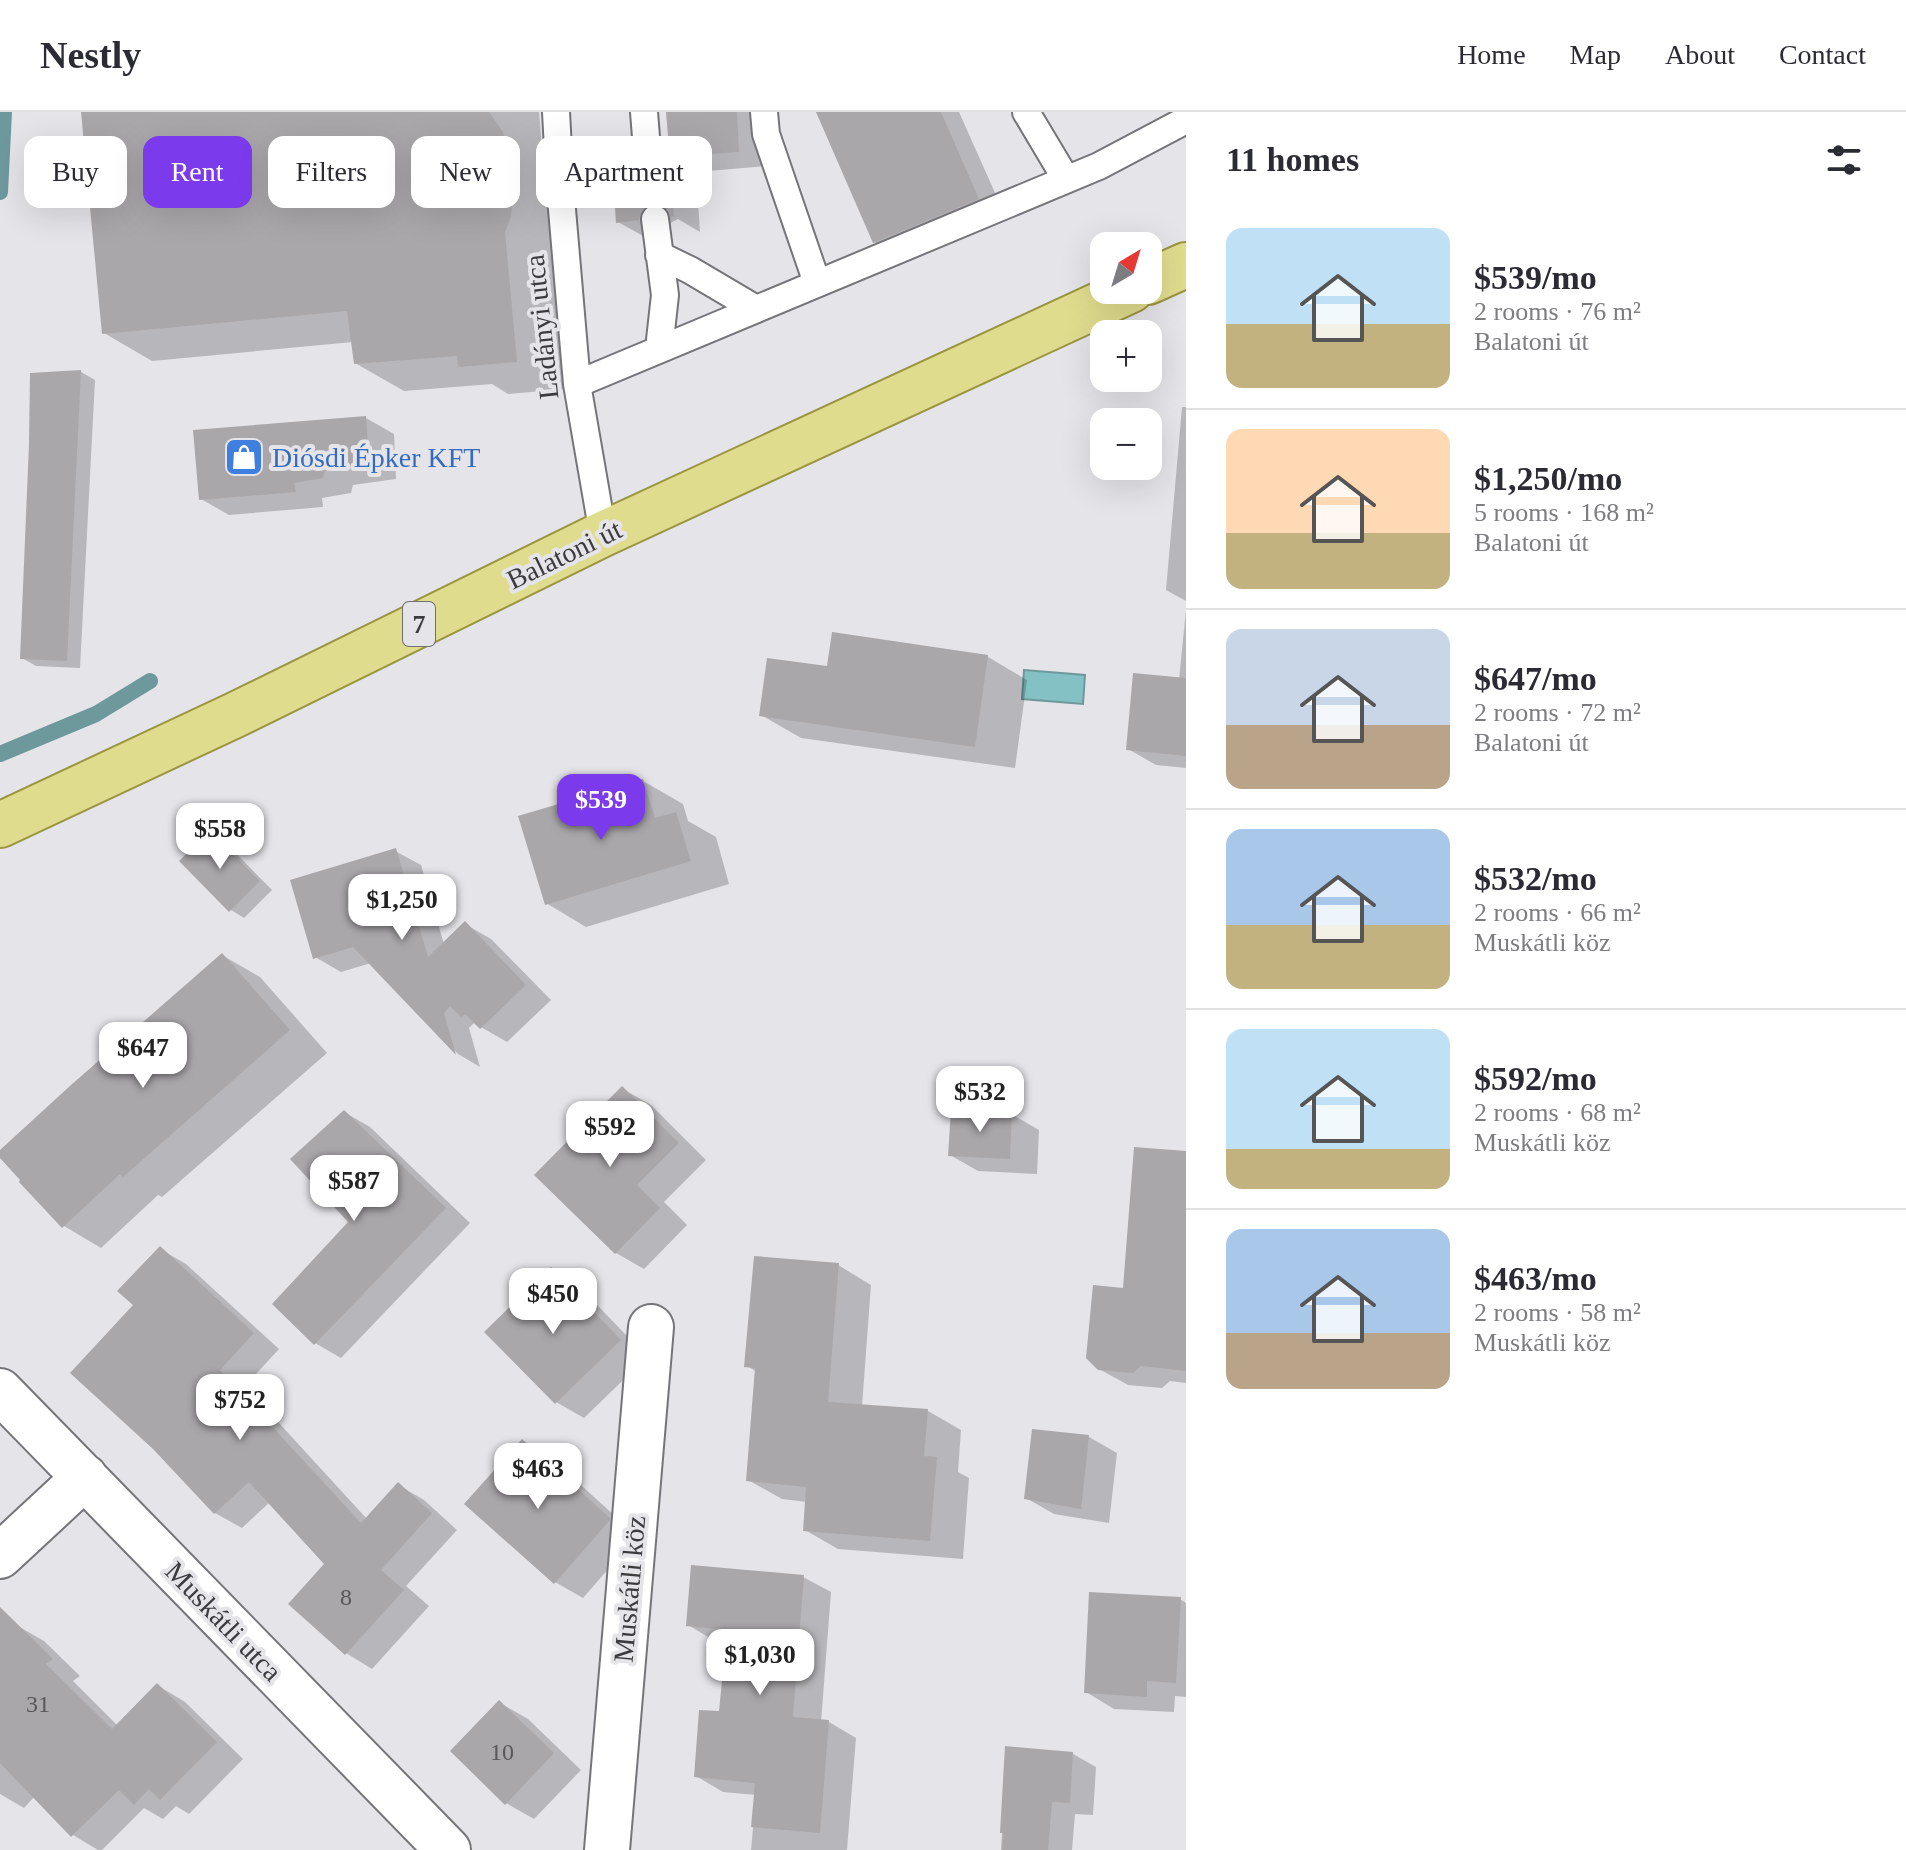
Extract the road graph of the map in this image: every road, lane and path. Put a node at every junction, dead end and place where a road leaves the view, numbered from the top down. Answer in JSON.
{"nodes":[{"id":1,"x":556,"y":112,"type":"edge"},
{"id":2,"x":764,"y":112,"type":"edge"},
{"id":3,"x":1026,"y":112,"type":"edge"},
{"id":4,"x":1186,"y":120,"type":"edge"},
{"id":5,"x":1066,"y":179,"type":"junction"},
{"id":6,"x":655,"y":219,"type":"dead end"},
{"id":7,"x":659,"y":255,"type":"junction"},
{"id":8,"x":1186,"y":265,"type":"edge"},
{"id":9,"x":1162,"y":276,"type":"edge"},
{"id":10,"x":817,"y":283,"type":"junction"},
{"id":11,"x":1101,"y":304,"type":"edge"},
{"id":12,"x":756,"y":309,"type":"junction"},
{"id":13,"x":659,"y":349,"type":"junction"},
{"id":14,"x":577,"y":384,"type":"junction"},
{"id":15,"x":603,"y":534,"type":"junction"},
{"id":16,"x":0,"y":825,"type":"edge"},
{"id":17,"x":651,"y":1327,"type":"dead end"},
{"id":18,"x":0,"y":1391,"type":"edge"},
{"id":19,"x":85,"y":1477,"type":"junction"},
{"id":20,"x":0,"y":1556,"type":"edge"},
{"id":21,"x":448,"y":1850,"type":"edge"},
{"id":22,"x":607,"y":1850,"type":"edge"}],
"edges":[{"from":1,"to":14,"type":"lane","name":"Ladányi utca"},
{"from":2,"to":10,"type":"lane"},
{"from":3,"to":5,"type":"lane"},
{"from":4,"to":5,"type":"lane"},
{"from":5,"to":10,"type":"lane"},
{"from":6,"to":7,"type":"lane"},
{"from":7,"to":12,"type":"lane"},
{"from":7,"to":13,"type":"lane"},
{"from":8,"to":9,"type":"main road"},
{"from":10,"to":12,"type":"lane"},
{"from":11,"to":15,"type":"main road","name":"Balatoni út","number":"7"},
{"from":12,"to":13,"type":"lane"},
{"from":13,"to":14,"type":"lane"},
{"from":14,"to":15,"type":"lane","name":"Ladányi utca"},
{"from":15,"to":16,"type":"main road","name":"Balatoni út","number":"7"},
{"from":17,"to":22,"type":"street","name":"Muskátli köz"},
{"from":18,"to":19,"type":"street","name":"Muskátli utca"},
{"from":19,"to":20,"type":"street"},
{"from":19,"to":21,"type":"street","name":"Muskátli utca"}]}
